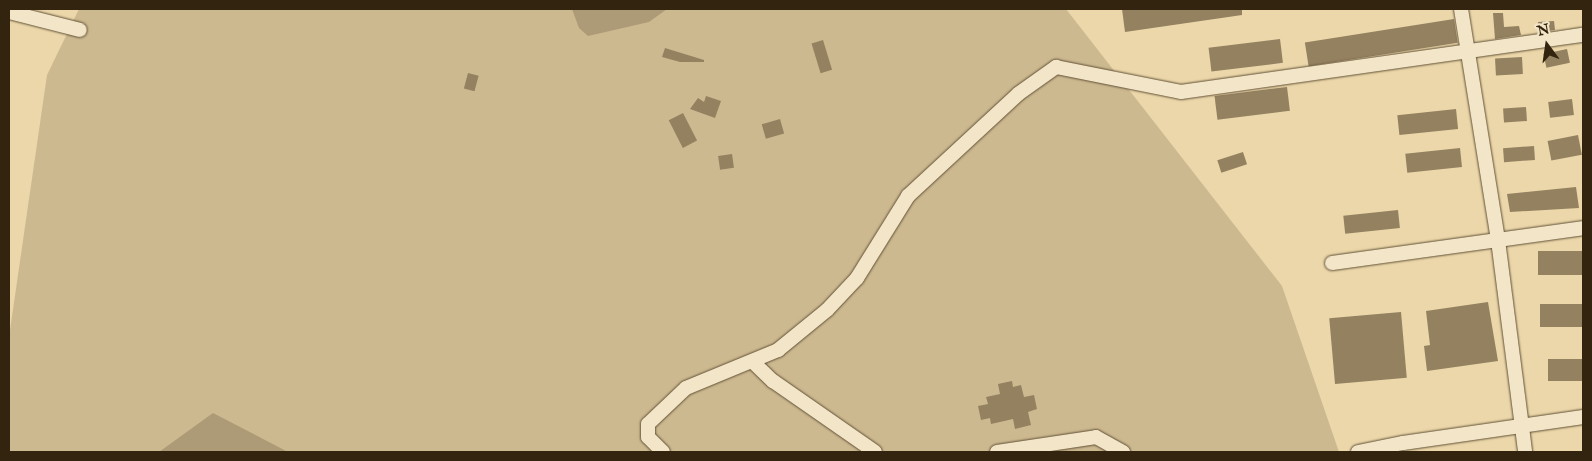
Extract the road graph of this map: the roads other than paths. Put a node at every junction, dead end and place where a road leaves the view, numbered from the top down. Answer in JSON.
{"nodes":[{"id":1,"x":1460,"y":9,"type":"edge"},
{"id":2,"x":9,"y":12,"type":"edge"},
{"id":3,"x":80,"y":30,"type":"dead end"},
{"id":4,"x":1583,"y":35,"type":"edge"},
{"id":5,"x":1467,"y":50,"type":"junction"},
{"id":6,"x":1583,"y":228,"type":"edge"},
{"id":7,"x":1498,"y":240,"type":"junction"},
{"id":8,"x":1332,"y":263,"type":"dead end"},
{"id":9,"x":753,"y":362,"type":"junction"},
{"id":10,"x":1583,"y":417,"type":"edge"},
{"id":11,"x":1522,"y":426,"type":"junction"},
{"id":12,"x":663,"y":452,"type":"edge"},
{"id":13,"x":875,"y":452,"type":"edge"},
{"id":14,"x":996,"y":452,"type":"edge"},
{"id":15,"x":1123,"y":452,"type":"edge"},
{"id":16,"x":1358,"y":452,"type":"edge"},
{"id":17,"x":1525,"y":452,"type":"edge"}],
"edges":[{"from":1,"to":5,"type":"street"},
{"from":2,"to":3,"type":"street"},
{"from":4,"to":5,"type":"street"},
{"from":5,"to":7,"type":"street"},
{"from":5,"to":9,"type":"street"},
{"from":6,"to":7,"type":"street"},
{"from":7,"to":8,"type":"street"},
{"from":7,"to":11,"type":"street"},
{"from":9,"to":12,"type":"street"},
{"from":9,"to":13,"type":"street"},
{"from":10,"to":11,"type":"street"},
{"from":11,"to":16,"type":"street"},
{"from":11,"to":17,"type":"street"},
{"from":14,"to":15,"type":"street"}]}
